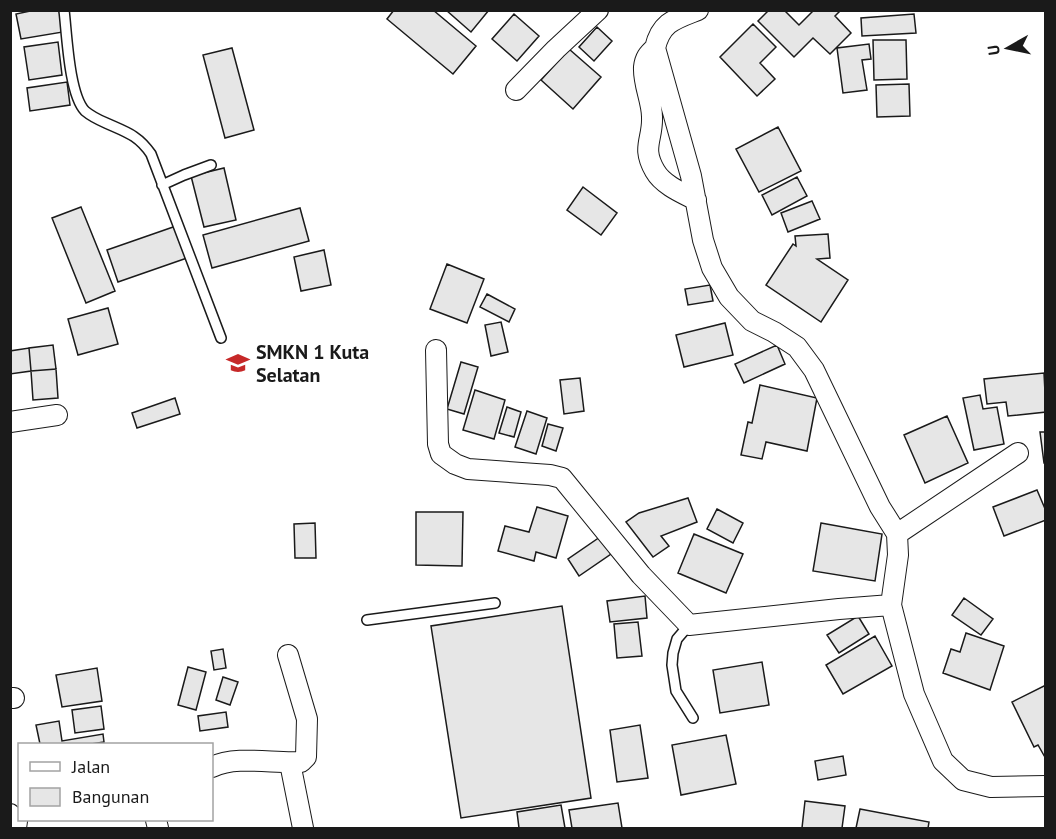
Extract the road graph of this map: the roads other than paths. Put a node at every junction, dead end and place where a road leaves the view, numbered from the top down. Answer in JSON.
{"nodes":[{"id":1,"x":64,"y":10,"type":"edge"},
{"id":2,"x":698,"y":10,"type":"edge"},
{"id":3,"x":592,"y":12,"type":"edge"},
{"id":4,"x":655,"y":48,"type":"junction"},
{"id":5,"x":516,"y":90,"type":"dead end"},
{"id":6,"x":211,"y":165,"type":"dead end"},
{"id":7,"x":162,"y":184,"type":"junction"},
{"id":8,"x":696,"y":200,"type":"junction"},
{"id":9,"x":221,"y":338,"type":"dead end"},
{"id":10,"x":436,"y":350,"type":"dead end"},
{"id":11,"x":57,"y":415,"type":"dead end"},
{"id":12,"x":10,"y":422,"type":"edge"},
{"id":13,"x":1018,"y":453,"type":"dead end"},
{"id":14,"x":897,"y":534,"type":"junction"},
{"id":15,"x":495,"y":603,"type":"dead end"},
{"id":16,"x":891,"y":605,"type":"junction"},
{"id":17,"x":367,"y":620,"type":"dead end"},
{"id":18,"x":689,"y":625,"type":"junction"},
{"id":19,"x":288,"y":655,"type":"dead end"},
{"id":20,"x":693,"y":718,"type":"dead end"},
{"id":21,"x":290,"y":763,"type":"junction"},
{"id":22,"x":213,"y":766,"type":"edge"},
{"id":23,"x":1046,"y":786,"type":"edge"},
{"id":24,"x":303,"y":828,"type":"edge"}],
"edges":[{"from":1,"to":7,"type":"lane"},
{"from":2,"to":4,"type":"street"},
{"from":3,"to":5,"type":"street"},
{"from":4,"to":8,"type":"street"},
{"from":4,"to":8,"type":"street"},
{"from":6,"to":7,"type":"lane"},
{"from":7,"to":9,"type":"lane"},
{"from":8,"to":14,"type":"street"},
{"from":10,"to":18,"type":"street"},
{"from":11,"to":12,"type":"street"},
{"from":13,"to":14,"type":"street"},
{"from":14,"to":16,"type":"street"},
{"from":15,"to":17,"type":"lane"},
{"from":16,"to":18,"type":"street"},
{"from":16,"to":23,"type":"street"},
{"from":18,"to":20,"type":"lane"},
{"from":19,"to":21,"type":"street"},
{"from":21,"to":22,"type":"street"},
{"from":21,"to":24,"type":"street"}]}
